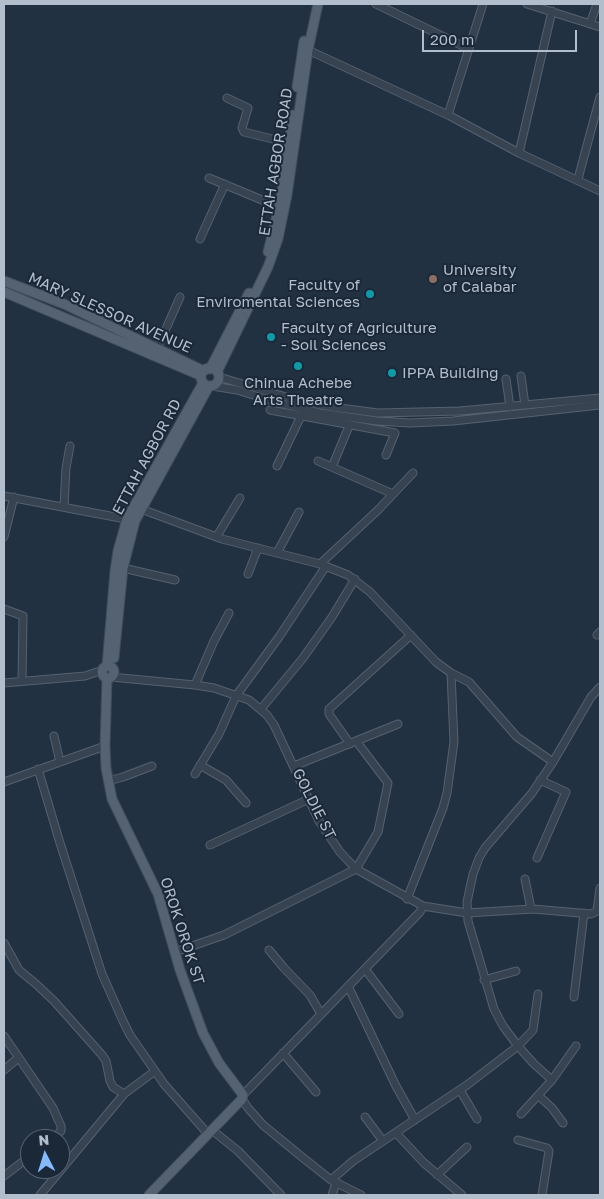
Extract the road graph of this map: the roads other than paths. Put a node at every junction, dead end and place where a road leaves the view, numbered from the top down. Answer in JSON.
{"nodes":[{"id":1,"x":312,"y":4,"type":"edge"},
{"id":2,"x":318,"y":4,"type":"edge"},
{"id":3,"x":376,"y":4,"type":"edge"},
{"id":4,"x":483,"y":4,"type":"edge"},
{"id":5,"x":527,"y":4,"type":"edge"},
{"id":6,"x":597,"y":4,"type":"edge"},
{"id":7,"x":552,"y":11,"type":"junction"},
{"id":8,"x":590,"y":24,"type":"junction"},
{"id":9,"x":600,"y":27,"type":"edge"},
{"id":10,"x":469,"y":49,"type":"junction"},
{"id":11,"x":308,"y":50,"type":"junction"},
{"id":12,"x":600,"y":97,"type":"edge"},
{"id":13,"x":227,"y":98,"type":"dead end"},
{"id":14,"x":448,"y":115,"type":"junction"},
{"id":15,"x":288,"y":143,"type":"junction"},
{"id":16,"x":519,"y":153,"type":"junction"},
{"id":17,"x":208,"y":178,"type":"dead end"},
{"id":18,"x":578,"y":180,"type":"junction"},
{"id":19,"x":225,"y":184,"type":"junction"},
{"id":20,"x":600,"y":191,"type":"edge"},
{"id":21,"x":279,"y":207,"type":"junction"},
{"id":22,"x":200,"y":239,"type":"dead end"},
{"id":23,"x":4,"y":280,"type":"edge"},
{"id":24,"x":4,"y":292,"type":"edge"},
{"id":25,"x":180,"y":297,"type":"dead end"},
{"id":26,"x":157,"y":348,"type":"junction"},
{"id":27,"x":521,"y":376,"type":"dead end"},
{"id":28,"x":209,"y":378,"type":"junction"},
{"id":29,"x":506,"y":379,"type":"dead end"},
{"id":30,"x":600,"y":398,"type":"edge"},
{"id":31,"x":525,"y":405,"type":"junction"},
{"id":32,"x":600,"y":405,"type":"edge"},
{"id":33,"x":510,"y":407,"type":"junction"},
{"id":34,"x":270,"y":410,"type":"dead end"},
{"id":35,"x":300,"y":416,"type":"junction"},
{"id":36,"x":349,"y":426,"type":"junction"},
{"id":37,"x":70,"y":446,"type":"dead end"},
{"id":38,"x":386,"y":456,"type":"dead end"},
{"id":39,"x":318,"y":461,"type":"dead end"},
{"id":40,"x":277,"y":466,"type":"dead end"},
{"id":41,"x":332,"y":467,"type":"junction"},
{"id":42,"x":413,"y":473,"type":"dead end"},
{"id":43,"x":393,"y":494,"type":"junction"},
{"id":44,"x":4,"y":496,"type":"edge"},
{"id":45,"x":14,"y":498,"type":"junction"},
{"id":46,"x":240,"y":498,"type":"dead end"},
{"id":47,"x":64,"y":507,"type":"junction"},
{"id":48,"x":141,"y":509,"type":"junction"},
{"id":49,"x":299,"y":512,"type":"dead end"},
{"id":50,"x":131,"y":520,"type":"junction"},
{"id":51,"x":4,"y":536,"type":"edge"},
{"id":52,"x":217,"y":536,"type":"junction"},
{"id":53,"x":258,"y":548,"type":"junction"},
{"id":54,"x":277,"y":553,"type":"junction"},
{"id":55,"x":323,"y":565,"type":"junction"},
{"id":56,"x":123,"y":568,"type":"junction"},
{"id":57,"x":248,"y":574,"type":"dead end"},
{"id":58,"x":355,"y":579,"type":"junction"},
{"id":59,"x":175,"y":580,"type":"dead end"},
{"id":60,"x":4,"y":609,"type":"edge"},
{"id":61,"x":229,"y":613,"type":"dead end"},
{"id":62,"x":411,"y":635,"type":"junction"},
{"id":63,"x":108,"y":672,"type":"junction"},
{"id":64,"x":451,"y":673,"type":"junction"},
{"id":65,"x":22,"y":681,"type":"junction"},
{"id":66,"x":4,"y":683,"type":"edge"},
{"id":67,"x":195,"y":685,"type":"junction"},
{"id":68,"x":600,"y":686,"type":"edge"},
{"id":69,"x":236,"y":696,"type":"junction"},
{"id":70,"x":261,"y":710,"type":"junction"},
{"id":71,"x":398,"y":724,"type":"dead end"},
{"id":72,"x":54,"y":736,"type":"dead end"},
{"id":73,"x":353,"y":743,"type":"junction"},
{"id":74,"x":105,"y":746,"type":"junction"},
{"id":75,"x":60,"y":762,"type":"junction"},
{"id":76,"x":553,"y":762,"type":"junction"},
{"id":77,"x":200,"y":765,"type":"junction"},
{"id":78,"x":152,"y":766,"type":"dead end"},
{"id":79,"x":294,"y":766,"type":"junction"},
{"id":80,"x":38,"y":770,"type":"junction"},
{"id":81,"x":195,"y":774,"type":"dead end"},
{"id":82,"x":540,"y":780,"type":"junction"},
{"id":83,"x":108,"y":781,"type":"junction"},
{"id":84,"x":4,"y":782,"type":"edge"},
{"id":85,"x":308,"y":799,"type":"junction"},
{"id":86,"x":246,"y":803,"type":"dead end"},
{"id":87,"x":210,"y":845,"type":"dead end"},
{"id":88,"x":537,"y":858,"type":"dead end"},
{"id":89,"x":356,"y":869,"type":"junction"},
{"id":90,"x":525,"y":879,"type":"dead end"},
{"id":91,"x":600,"y":888,"type":"edge"},
{"id":92,"x":408,"y":899,"type":"junction"},
{"id":93,"x":422,"y":906,"type":"junction"},
{"id":94,"x":531,"y":909,"type":"junction"},
{"id":95,"x":467,"y":913,"type":"junction"},
{"id":96,"x":584,"y":913,"type":"junction"},
{"id":97,"x":4,"y":943,"type":"edge"},
{"id":98,"x":270,"y":950,"type":"dead end"},
{"id":99,"x":175,"y":952,"type":"junction"},
{"id":100,"x":365,"y":969,"type":"junction"},
{"id":101,"x":516,"y":970,"type":"dead end"},
{"id":102,"x":484,"y":980,"type":"junction"},
{"id":103,"x":348,"y":986,"type":"junction"},
{"id":104,"x":538,"y":994,"type":"dead end"},
{"id":105,"x":574,"y":997,"type":"dead end"},
{"id":106,"x":321,"y":1014,"type":"junction"},
{"id":107,"x":398,"y":1014,"type":"dead end"},
{"id":108,"x":4,"y":1038,"type":"edge"},
{"id":109,"x":518,"y":1046,"type":"junction"},
{"id":110,"x":576,"y":1046,"type":"dead end"},
{"id":111,"x":283,"y":1053,"type":"junction"},
{"id":112,"x":18,"y":1058,"type":"junction"},
{"id":113,"x":4,"y":1070,"type":"edge"},
{"id":114,"x":155,"y":1071,"type":"junction"},
{"id":115,"x":552,"y":1080,"type":"junction"},
{"id":116,"x":460,"y":1090,"type":"junction"},
{"id":117,"x":316,"y":1092,"type":"dead end"},
{"id":118,"x":124,"y":1094,"type":"junction"},
{"id":119,"x":539,"y":1096,"type":"junction"},
{"id":120,"x":243,"y":1097,"type":"junction"},
{"id":121,"x":521,"y":1114,"type":"dead end"},
{"id":122,"x":365,"y":1117,"type":"dead end"},
{"id":123,"x":478,"y":1119,"type":"dead end"},
{"id":124,"x":415,"y":1120,"type":"junction"},
{"id":125,"x":564,"y":1122,"type":"dead end"},
{"id":126,"x":61,"y":1129,"type":"edge"},
{"id":127,"x":210,"y":1132,"type":"junction"},
{"id":128,"x":396,"y":1133,"type":"junction"},
{"id":129,"x":518,"y":1140,"type":"dead end"},
{"id":130,"x":384,"y":1141,"type":"junction"},
{"id":131,"x":466,"y":1147,"type":"dead end"},
{"id":132,"x":20,"y":1164,"type":"edge"},
{"id":133,"x":437,"y":1175,"type":"junction"},
{"id":134,"x":4,"y":1176,"type":"edge"},
{"id":135,"x":334,"y":1181,"type":"junction"},
{"id":136,"x":40,"y":1195,"type":"edge"},
{"id":137,"x":150,"y":1195,"type":"edge"},
{"id":138,"x":280,"y":1195,"type":"edge"},
{"id":139,"x":332,"y":1195,"type":"edge"},
{"id":140,"x":361,"y":1195,"type":"edge"},
{"id":141,"x":462,"y":1195,"type":"edge"},
{"id":142,"x":542,"y":1195,"type":"edge"}],
"edges":[{"from":1,"to":15,"type":"main road","name":"ETTAH AGBOR ROAD"},
{"from":2,"to":11,"type":"main road","name":"ETTAH AGBOR ROAD"},
{"from":3,"to":10,"type":"street"},
{"from":4,"to":10,"type":"street"},
{"from":5,"to":7,"type":"street"},
{"from":6,"to":8,"type":"street"},
{"from":7,"to":8,"type":"street"},
{"from":7,"to":16,"type":"street"},
{"from":8,"to":9,"type":"street"},
{"from":10,"to":14,"type":"street"},
{"from":11,"to":14,"type":"street"},
{"from":11,"to":28,"type":"main road","name":"ETTAH AGBOR ROAD"},
{"from":12,"to":18,"type":"street"},
{"from":13,"to":15,"type":"street"},
{"from":14,"to":16,"type":"street"},
{"from":15,"to":21,"type":"main road","name":"ETTAH AGBOR ROAD"},
{"from":16,"to":18,"type":"street"},
{"from":17,"to":19,"type":"street"},
{"from":18,"to":20,"type":"street"},
{"from":19,"to":21,"type":"street"},
{"from":19,"to":22,"type":"street"},
{"from":21,"to":28,"type":"main road","name":"ETTAH AGBOR ROAD"},
{"from":23,"to":26,"type":"main road","name":"MARY SLESSOR AVENUE"},
{"from":24,"to":28,"type":"main road","name":"MARY SLESSOR AVENUE"},
{"from":25,"to":26,"type":"street"},
{"from":26,"to":28,"type":"main road","name":"MARY SLESSOR AVENUE"},
{"from":27,"to":31,"type":"street"},
{"from":28,"to":32,"type":"street"},
{"from":28,"to":33,"type":"street"},
{"from":28,"to":48,"type":"main road","name":"ETTAH AGBOR RD"},
{"from":28,"to":50,"type":"main road","name":"ETTAH AGBOR RD"},
{"from":29,"to":33,"type":"street"},
{"from":30,"to":31,"type":"street"},
{"from":31,"to":33,"type":"street"},
{"from":34,"to":35,"type":"street"},
{"from":35,"to":36,"type":"street"},
{"from":35,"to":40,"type":"street"},
{"from":36,"to":38,"type":"street"},
{"from":36,"to":41,"type":"street"},
{"from":37,"to":47,"type":"street"},
{"from":39,"to":41,"type":"street"},
{"from":41,"to":43,"type":"street"},
{"from":42,"to":43,"type":"street"},
{"from":43,"to":55,"type":"street"},
{"from":44,"to":45,"type":"street"},
{"from":45,"to":47,"type":"street"},
{"from":45,"to":51,"type":"street"},
{"from":46,"to":52,"type":"street"},
{"from":47,"to":50,"type":"street"},
{"from":48,"to":50,"type":"main road","name":"ETTAH AGBOR RD"},
{"from":48,"to":52,"type":"street"},
{"from":49,"to":54,"type":"street"},
{"from":50,"to":56,"type":"main road","name":"ETTAH AGBOR RD"},
{"from":50,"to":63,"type":"main road","name":"ETTAH AGBOR RD"},
{"from":52,"to":53,"type":"street"},
{"from":53,"to":54,"type":"street"},
{"from":53,"to":57,"type":"street"},
{"from":54,"to":55,"type":"street"},
{"from":55,"to":58,"type":"street"},
{"from":55,"to":69,"type":"street"},
{"from":56,"to":59,"type":"street"},
{"from":56,"to":63,"type":"main road","name":"ETTAH AGBOR RD"},
{"from":58,"to":62,"type":"street"},
{"from":58,"to":70,"type":"street"},
{"from":60,"to":65,"type":"street"},
{"from":61,"to":67,"type":"street"},
{"from":62,"to":64,"type":"street"},
{"from":62,"to":73,"type":"street"},
{"from":63,"to":65,"type":"street","name":"GOLDIE ST"},
{"from":63,"to":67,"type":"street","name":"GOLDIE ST"},
{"from":63,"to":74,"type":"main road","name":"OROK OROK ST"},
{"from":64,"to":76,"type":"street"},
{"from":64,"to":92,"type":"street"},
{"from":65,"to":66,"type":"street","name":"GOLDIE ST"},
{"from":67,"to":69,"type":"street","name":"GOLDIE ST"},
{"from":68,"to":76,"type":"street"},
{"from":69,"to":70,"type":"street","name":"GOLDIE ST"},
{"from":69,"to":77,"type":"street"},
{"from":70,"to":79,"type":"street","name":"GOLDIE ST"},
{"from":71,"to":73,"type":"street"},
{"from":72,"to":75,"type":"street"},
{"from":73,"to":79,"type":"street"},
{"from":73,"to":89,"type":"street"},
{"from":74,"to":75,"type":"street"},
{"from":74,"to":83,"type":"main road","name":"OROK OROK ST"},
{"from":75,"to":80,"type":"street"},
{"from":76,"to":82,"type":"street"},
{"from":77,"to":81,"type":"street"},
{"from":77,"to":86,"type":"street"},
{"from":78,"to":83,"type":"street"},
{"from":79,"to":85,"type":"street","name":"GOLDIE ST"},
{"from":80,"to":84,"type":"street"},
{"from":80,"to":114,"type":"street"},
{"from":82,"to":88,"type":"street"},
{"from":82,"to":95,"type":"street"},
{"from":83,"to":99,"type":"main road","name":"OROK OROK ST"},
{"from":85,"to":87,"type":"street"},
{"from":85,"to":89,"type":"street","name":"GOLDIE ST"},
{"from":89,"to":92,"type":"street","name":"GOLDIE ST"},
{"from":89,"to":99,"type":"street"},
{"from":90,"to":94,"type":"street"},
{"from":91,"to":96,"type":"street"},
{"from":92,"to":93,"type":"street","name":"GOLDIE ST"},
{"from":93,"to":95,"type":"street","name":"GOLDIE ST"},
{"from":93,"to":100,"type":"street"},
{"from":94,"to":95,"type":"street","name":"GOLDIE ST"},
{"from":94,"to":96,"type":"street","name":"GOLDIE ST"},
{"from":95,"to":102,"type":"street"},
{"from":96,"to":105,"type":"street"},
{"from":97,"to":118,"type":"street"},
{"from":98,"to":106,"type":"street"},
{"from":99,"to":120,"type":"main road","name":"OROK OROK ST"},
{"from":100,"to":103,"type":"street"},
{"from":100,"to":107,"type":"street"},
{"from":101,"to":102,"type":"street"},
{"from":102,"to":109,"type":"street"},
{"from":103,"to":106,"type":"street"},
{"from":103,"to":124,"type":"street"},
{"from":104,"to":109,"type":"street"},
{"from":106,"to":111,"type":"street"},
{"from":108,"to":112,"type":"street"},
{"from":109,"to":115,"type":"street"},
{"from":109,"to":116,"type":"street"},
{"from":110,"to":115,"type":"street"},
{"from":111,"to":117,"type":"street"},
{"from":111,"to":120,"type":"street"},
{"from":112,"to":113,"type":"street"},
{"from":112,"to":126,"type":"street"},
{"from":114,"to":118,"type":"street"},
{"from":114,"to":127,"type":"street"},
{"from":115,"to":119,"type":"street"},
{"from":116,"to":123,"type":"street"},
{"from":116,"to":124,"type":"street"},
{"from":118,"to":136,"type":"street"},
{"from":119,"to":121,"type":"street"},
{"from":119,"to":125,"type":"street"},
{"from":120,"to":127,"type":"main road"},
{"from":120,"to":135,"type":"street"},
{"from":122,"to":130,"type":"street"},
{"from":124,"to":128,"type":"street"},
{"from":127,"to":137,"type":"main road"},
{"from":127,"to":138,"type":"street"},
{"from":128,"to":130,"type":"street"},
{"from":128,"to":133,"type":"street"},
{"from":129,"to":142,"type":"street"},
{"from":130,"to":135,"type":"street"},
{"from":131,"to":133,"type":"street"},
{"from":132,"to":134,"type":"street"},
{"from":133,"to":141,"type":"street"},
{"from":135,"to":139,"type":"street"},
{"from":135,"to":140,"type":"street"}]}
